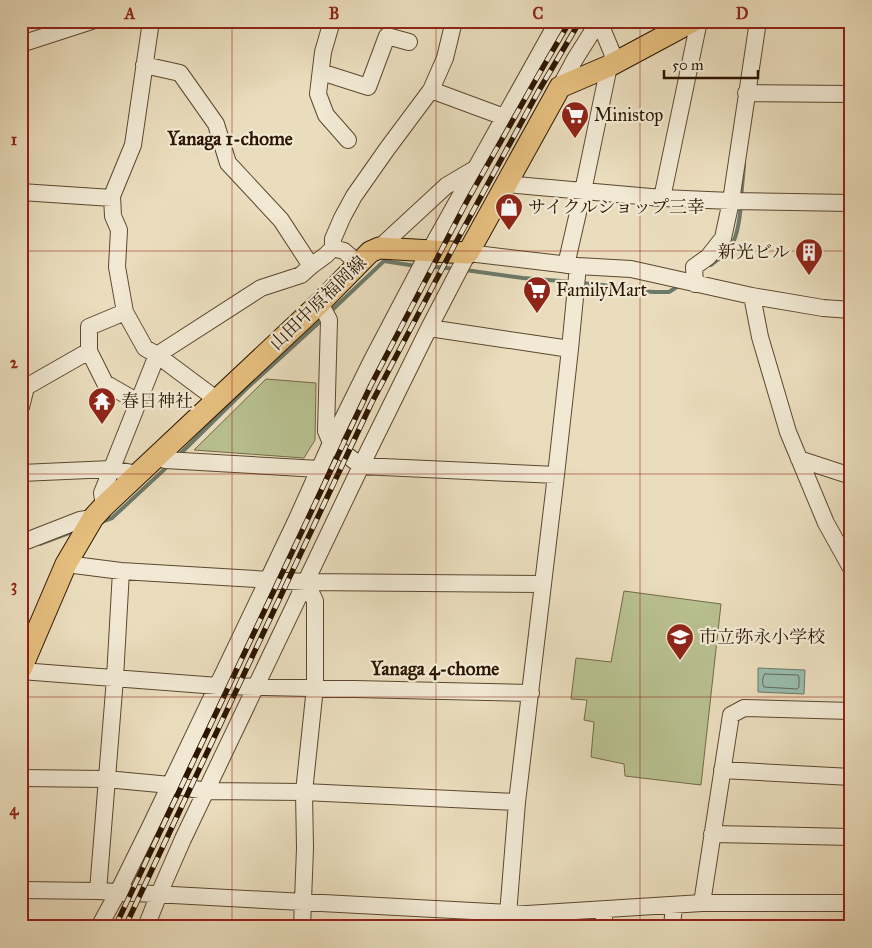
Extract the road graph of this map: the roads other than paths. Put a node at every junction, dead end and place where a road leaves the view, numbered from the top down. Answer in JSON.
{"nodes":[{"id":1,"x":151,"y":21,"type":"edge"},
{"id":2,"x":332,"y":21,"type":"edge"},
{"id":3,"x":454,"y":21,"type":"edge"},
{"id":4,"x":558,"y":21,"type":"edge"},
{"id":5,"x":599,"y":21,"type":"edge"},
{"id":6,"x":693,"y":21,"type":"edge"},
{"id":7,"x":699,"y":21,"type":"edge"},
{"id":8,"x":758,"y":21,"type":"edge"},
{"id":9,"x":87,"y":22,"type":"edge"},
{"id":10,"x":409,"y":42,"type":"dead end"},
{"id":11,"x":21,"y":44,"type":"edge"},
{"id":12,"x":144,"y":65,"type":"junction"},
{"id":13,"x":609,"y":66,"type":"junction"},
{"id":14,"x":320,"y":72,"type":"junction"},
{"id":15,"x":560,"y":87,"type":"junction"},
{"id":16,"x":431,"y":90,"type":"junction"},
{"id":17,"x":754,"y":93,"type":"junction"},
{"id":18,"x":851,"y":94,"type":"edge"},
{"id":19,"x":504,"y":117,"type":"junction"},
{"id":20,"x":348,"y":140,"type":"dead end"},
{"id":21,"x":475,"y":168,"type":"junction"},
{"id":22,"x":505,"y":184,"type":"junction"},
{"id":23,"x":583,"y":191,"type":"junction"},
{"id":24,"x":21,"y":192,"type":"edge"},
{"id":25,"x":112,"y":198,"type":"junction"},
{"id":26,"x":662,"y":198,"type":"junction"},
{"id":27,"x":730,"y":201,"type":"junction"},
{"id":28,"x":851,"y":203,"type":"edge"},
{"id":29,"x":333,"y":248,"type":"junction"},
{"id":30,"x":380,"y":248,"type":"junction"},
{"id":31,"x":427,"y":256,"type":"junction"},
{"id":32,"x":359,"y":264,"type":"junction"},
{"id":33,"x":462,"y":264,"type":"junction"},
{"id":34,"x":311,"y":266,"type":"junction"},
{"id":35,"x":574,"y":275,"type":"junction"},
{"id":36,"x":694,"y":276,"type":"junction"},
{"id":37,"x":752,"y":296,"type":"junction"},
{"id":38,"x":851,"y":310,"type":"edge"},
{"id":39,"x":126,"y":312,"type":"junction"},
{"id":40,"x":324,"y":312,"type":"junction"},
{"id":41,"x":429,"y":328,"type":"junction"},
{"id":42,"x":570,"y":350,"type":"junction"},
{"id":43,"x":89,"y":351,"type":"junction"},
{"id":44,"x":158,"y":355,"type":"junction"},
{"id":45,"x":216,"y":400,"type":"junction"},
{"id":46,"x":138,"y":402,"type":"junction"},
{"id":47,"x":21,"y":407,"type":"edge"},
{"id":48,"x":330,"y":443,"type":"junction"},
{"id":49,"x":168,"y":459,"type":"junction"},
{"id":50,"x":799,"y":459,"type":"junction"},
{"id":51,"x":361,"y":466,"type":"junction"},
{"id":52,"x":111,"y":469,"type":"junction"},
{"id":53,"x":319,"y":469,"type":"junction"},
{"id":54,"x":21,"y":473,"type":"edge"},
{"id":55,"x":138,"y":475,"type":"junction"},
{"id":56,"x":556,"y":475,"type":"junction"},
{"id":57,"x":851,"y":476,"type":"edge"},
{"id":58,"x":93,"y":519,"type":"junction"},
{"id":59,"x":21,"y":543,"type":"edge"},
{"id":60,"x":846,"y":548,"type":"edge"},
{"id":61,"x":66,"y":564,"type":"junction"},
{"id":62,"x":851,"y":568,"type":"edge"},
{"id":63,"x":121,"y":571,"type":"junction"},
{"id":64,"x":268,"y":580,"type":"junction"},
{"id":65,"x":306,"y":582,"type":"junction"},
{"id":66,"x":543,"y":584,"type":"junction"},
{"id":67,"x":21,"y":670,"type":"edge"},
{"id":68,"x":114,"y":678,"type":"junction"},
{"id":69,"x":218,"y":686,"type":"junction"},
{"id":70,"x":256,"y":686,"type":"junction"},
{"id":71,"x":315,"y":687,"type":"junction"},
{"id":72,"x":531,"y":693,"type":"junction"},
{"id":73,"x":851,"y":711,"type":"edge"},
{"id":74,"x":722,"y":770,"type":"junction"},
{"id":75,"x":851,"y":777,"type":"edge"},
{"id":76,"x":21,"y":778,"type":"edge"},
{"id":77,"x":106,"y":779,"type":"junction"},
{"id":78,"x":170,"y":785,"type":"junction"},
{"id":79,"x":206,"y":791,"type":"junction"},
{"id":80,"x":304,"y":792,"type":"junction"},
{"id":81,"x":517,"y":802,"type":"junction"},
{"id":82,"x":712,"y":834,"type":"junction"},
{"id":83,"x":851,"y":837,"type":"edge"},
{"id":84,"x":21,"y":890,"type":"edge"},
{"id":85,"x":98,"y":891,"type":"junction"},
{"id":86,"x":118,"y":892,"type":"junction"},
{"id":87,"x":159,"y":894,"type":"junction"},
{"id":88,"x":303,"y":902,"type":"junction"},
{"id":89,"x":702,"y":903,"type":"junction"},
{"id":90,"x":851,"y":903,"type":"edge"},
{"id":91,"x":674,"y":905,"type":"junction"},
{"id":92,"x":604,"y":909,"type":"junction"},
{"id":93,"x":508,"y":920,"type":"edge"},
{"id":94,"x":526,"y":921,"type":"edge"},
{"id":95,"x":99,"y":927,"type":"edge"},
{"id":96,"x":146,"y":927,"type":"edge"},
{"id":97,"x":302,"y":927,"type":"edge"},
{"id":98,"x":603,"y":927,"type":"edge"},
{"id":99,"x":672,"y":927,"type":"edge"}],
"edges":[{"from":1,"to":12,"type":"street"},
{"from":2,"to":14,"type":"street"},
{"from":3,"to":16,"type":"street"},
{"from":4,"to":19,"type":"street"},
{"from":5,"to":13,"type":"street"},
{"from":5,"to":15,"type":"street"},
{"from":6,"to":13,"type":"main road"},
{"from":7,"to":26,"type":"street"},
{"from":8,"to":17,"type":"street"},
{"from":9,"to":11,"type":"street"},
{"from":10,"to":14,"type":"street"},
{"from":12,"to":25,"type":"street"},
{"from":12,"to":34,"type":"street"},
{"from":13,"to":15,"type":"main road"},
{"from":13,"to":23,"type":"street"},
{"from":14,"to":20,"type":"street"},
{"from":15,"to":22,"type":"main road"},
{"from":16,"to":19,"type":"street"},
{"from":16,"to":29,"type":"street"},
{"from":17,"to":18,"type":"street"},
{"from":17,"to":27,"type":"street"},
{"from":19,"to":21,"type":"street"},
{"from":21,"to":30,"type":"street"},
{"from":21,"to":31,"type":"street"},
{"from":22,"to":23,"type":"street"},
{"from":22,"to":33,"type":"main road"},
{"from":23,"to":26,"type":"street"},
{"from":23,"to":35,"type":"street"},
{"from":24,"to":25,"type":"street"},
{"from":25,"to":39,"type":"street"},
{"from":26,"to":27,"type":"street"},
{"from":27,"to":28,"type":"street"},
{"from":27,"to":36,"type":"street"},
{"from":29,"to":32,"type":"street"},
{"from":29,"to":34,"type":"street"},
{"from":30,"to":31,"type":"main road","name":"山田中原福岡線"},
{"from":30,"to":32,"type":"main road","name":"山田中原福岡線"},
{"from":31,"to":33,"type":"main road","name":"山田中原福岡線"},
{"from":31,"to":48,"type":"street"},
{"from":32,"to":40,"type":"main road","name":"山田中原福岡線"},
{"from":33,"to":35,"type":"street"},
{"from":33,"to":41,"type":"street"},
{"from":34,"to":44,"type":"street"},
{"from":35,"to":36,"type":"street"},
{"from":35,"to":42,"type":"street"},
{"from":36,"to":37,"type":"street"},
{"from":37,"to":38,"type":"street"},
{"from":37,"to":50,"type":"street"},
{"from":39,"to":43,"type":"street"},
{"from":39,"to":44,"type":"street"},
{"from":40,"to":45,"type":"main road","name":"山田中原福岡線"},
{"from":40,"to":48,"type":"street"},
{"from":41,"to":42,"type":"street"},
{"from":41,"to":51,"type":"street"},
{"from":42,"to":56,"type":"street"},
{"from":43,"to":46,"type":"street"},
{"from":43,"to":47,"type":"street"},
{"from":44,"to":45,"type":"street"},
{"from":44,"to":46,"type":"street"},
{"from":45,"to":49,"type":"main road","name":"山田中原福岡線"},
{"from":46,"to":52,"type":"street"},
{"from":48,"to":51,"type":"street"},
{"from":48,"to":53,"type":"street"},
{"from":49,"to":53,"type":"street"},
{"from":49,"to":55,"type":"main road","name":"山田中原福岡線"},
{"from":50,"to":57,"type":"street"},
{"from":50,"to":60,"type":"street"},
{"from":51,"to":56,"type":"street"},
{"from":51,"to":65,"type":"street"},
{"from":52,"to":54,"type":"street"},
{"from":52,"to":55,"type":"street"},
{"from":52,"to":58,"type":"street"},
{"from":53,"to":64,"type":"street"},
{"from":55,"to":58,"type":"main road","name":"山田中原福岡線"},
{"from":56,"to":66,"type":"street"},
{"from":58,"to":59,"type":"street"},
{"from":58,"to":61,"type":"main road","name":"山田中原福岡線"},
{"from":60,"to":62,"type":"street"},
{"from":61,"to":63,"type":"street"},
{"from":61,"to":67,"type":"main road","name":"山田中原福岡線"},
{"from":63,"to":64,"type":"street"},
{"from":63,"to":68,"type":"street"},
{"from":64,"to":65,"type":"street"},
{"from":64,"to":69,"type":"street"},
{"from":65,"to":66,"type":"street"},
{"from":65,"to":70,"type":"street"},
{"from":65,"to":71,"type":"street"},
{"from":66,"to":72,"type":"street"},
{"from":67,"to":68,"type":"street"},
{"from":68,"to":69,"type":"street"},
{"from":68,"to":77,"type":"street"},
{"from":69,"to":70,"type":"street"},
{"from":69,"to":78,"type":"street"},
{"from":70,"to":71,"type":"street"},
{"from":70,"to":79,"type":"street"},
{"from":71,"to":72,"type":"street"},
{"from":71,"to":80,"type":"street"},
{"from":72,"to":81,"type":"street"},
{"from":73,"to":74,"type":"street"},
{"from":74,"to":75,"type":"street"},
{"from":74,"to":82,"type":"street"},
{"from":76,"to":77,"type":"street"},
{"from":77,"to":78,"type":"street"},
{"from":77,"to":85,"type":"street"},
{"from":78,"to":79,"type":"street"},
{"from":78,"to":86,"type":"street"},
{"from":79,"to":80,"type":"street"},
{"from":79,"to":87,"type":"street"},
{"from":80,"to":81,"type":"street"},
{"from":80,"to":88,"type":"street"},
{"from":81,"to":93,"type":"street"},
{"from":82,"to":83,"type":"street"},
{"from":82,"to":89,"type":"street"},
{"from":84,"to":85,"type":"street"},
{"from":85,"to":86,"type":"street"},
{"from":86,"to":87,"type":"street"},
{"from":86,"to":95,"type":"street"},
{"from":87,"to":88,"type":"street"},
{"from":87,"to":96,"type":"street"},
{"from":88,"to":93,"type":"street"},
{"from":88,"to":97,"type":"street"},
{"from":89,"to":90,"type":"street"},
{"from":89,"to":91,"type":"street"},
{"from":91,"to":92,"type":"street"},
{"from":91,"to":99,"type":"street"},
{"from":92,"to":94,"type":"street"},
{"from":92,"to":98,"type":"street"},
{"from":93,"to":94,"type":"street"}]}
